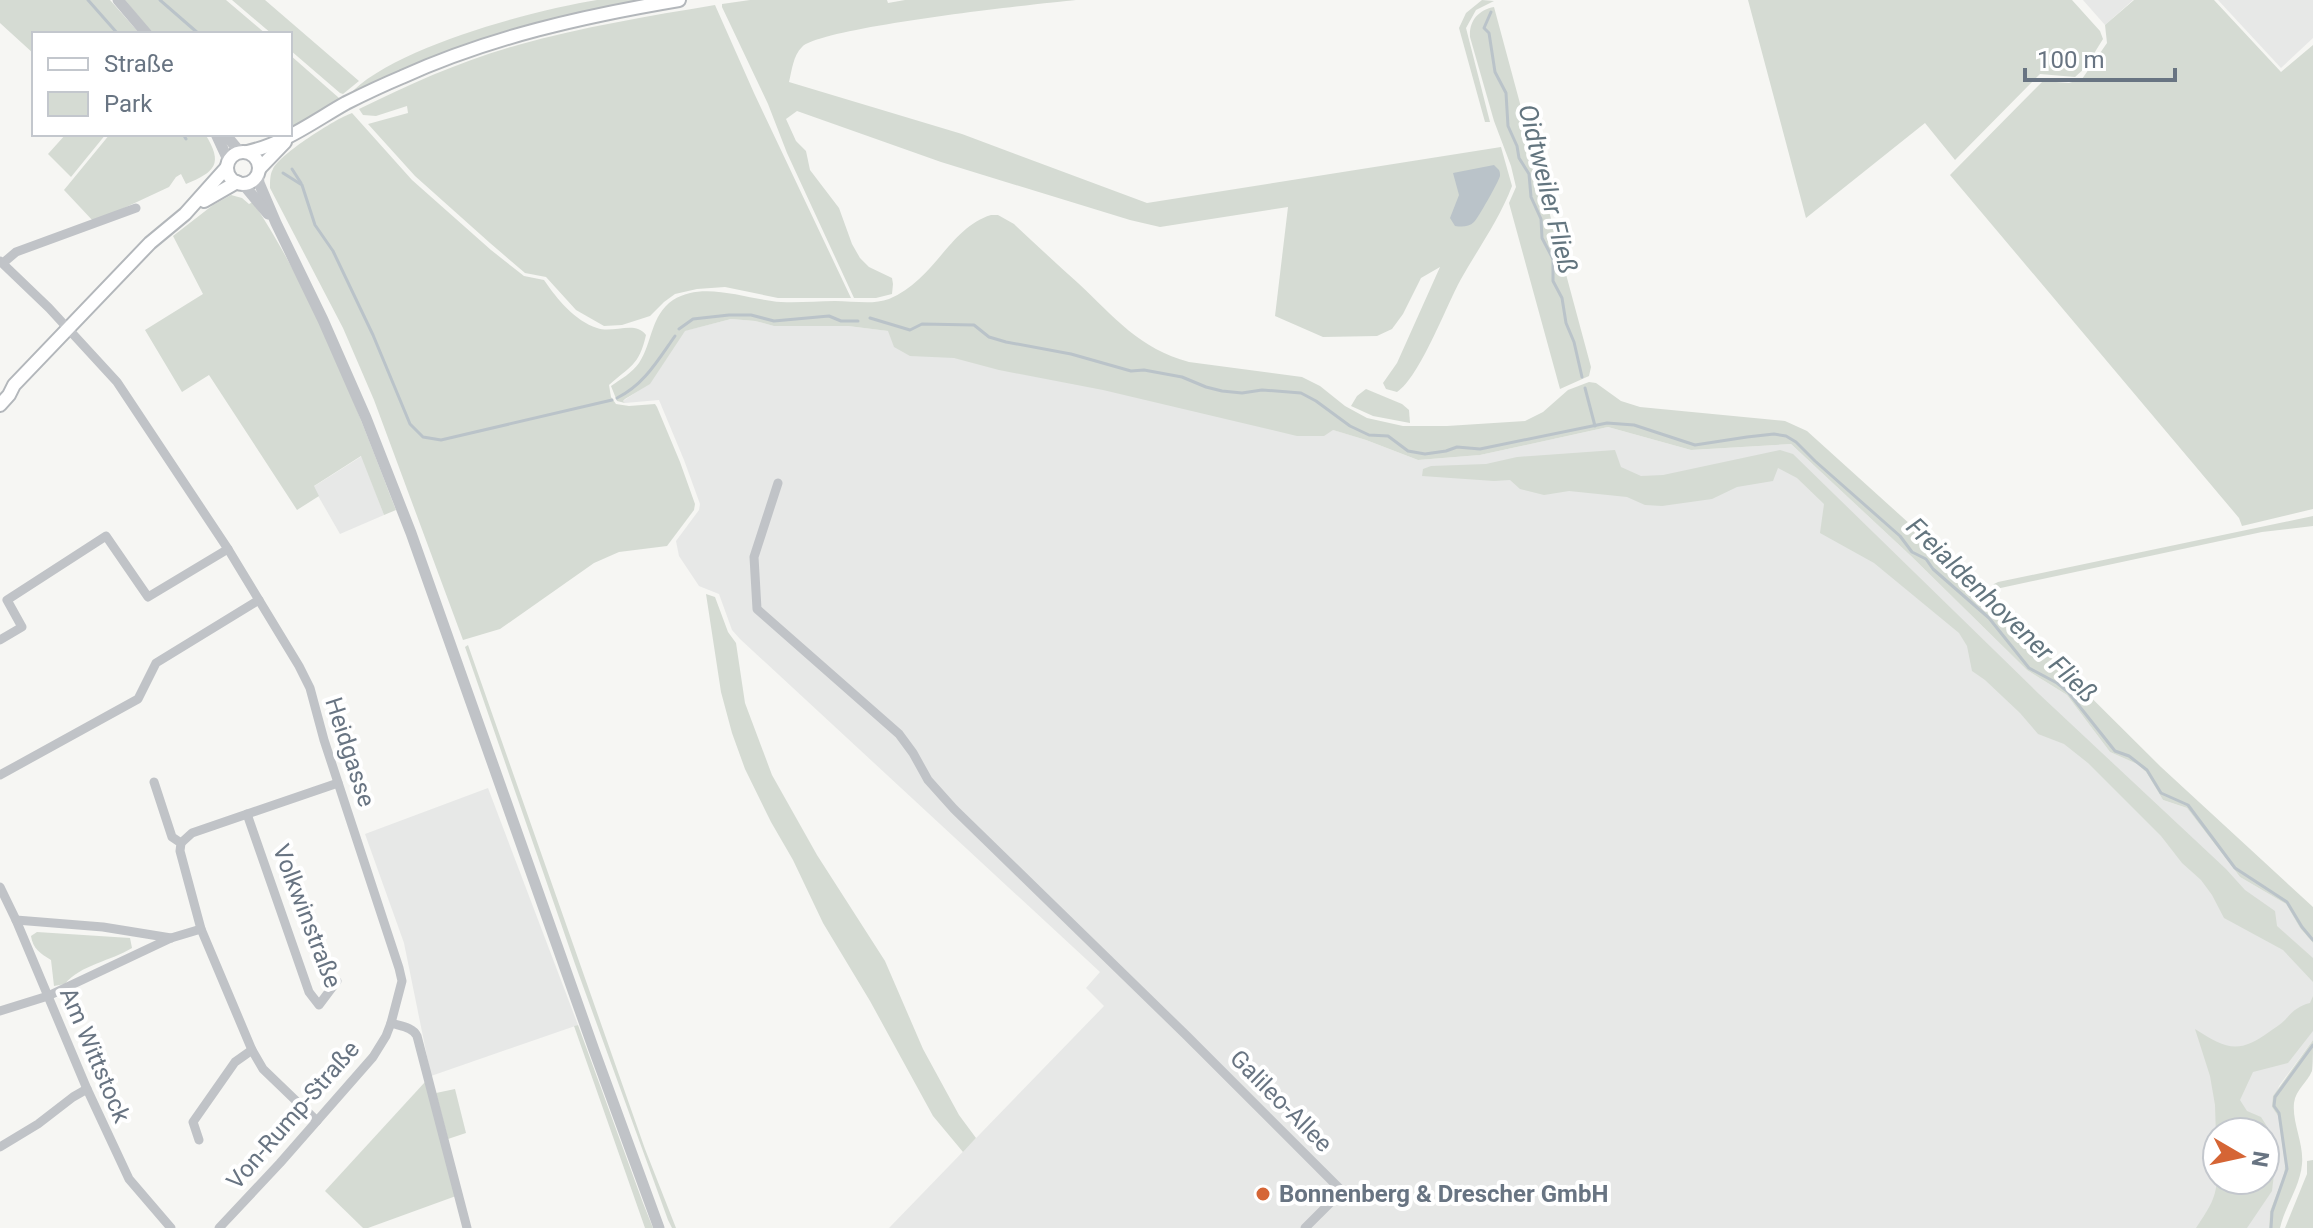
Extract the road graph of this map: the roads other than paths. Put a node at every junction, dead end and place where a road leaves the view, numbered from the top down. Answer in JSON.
{"nodes":[{"id":1,"x":118,"y":0,"type":"edge"},
{"id":2,"x":679,"y":0,"type":"edge"},
{"id":3,"x":145,"y":32,"type":"edge"},
{"id":4,"x":292,"y":135,"type":"edge"},
{"id":5,"x":217,"y":136,"type":"edge"},
{"id":6,"x":227,"y":136,"type":"edge"},
{"id":7,"x":291,"y":136,"type":"edge"},
{"id":8,"x":244,"y":152,"type":"junction"},
{"id":9,"x":228,"y":164,"type":"junction"},
{"id":10,"x":258,"y":172,"type":"junction"},
{"id":11,"x":240,"y":183,"type":"junction"},
{"id":12,"x":136,"y":208,"type":"dead end"},
{"id":13,"x":185,"y":214,"type":"junction"},
{"id":14,"x":276,"y":223,"type":"junction"},
{"id":15,"x":2,"y":262,"type":"edge"},
{"id":16,"x":69,"y":329,"type":"junction"},
{"id":17,"x":14,"y":385,"type":"junction"},
{"id":18,"x":0,"y":394,"type":"edge"},
{"id":19,"x":0,"y":405,"type":"edge"},
{"id":20,"x":778,"y":483,"type":"dead end"},
{"id":21,"x":228,"y":549,"type":"junction"},
{"id":22,"x":0,"y":591,"type":"edge"},
{"id":23,"x":7,"y":600,"type":"junction"},
{"id":24,"x":259,"y":600,"type":"junction"},
{"id":25,"x":22,"y":627,"type":"junction"},
{"id":26,"x":28,"y":636,"type":"dead end"},
{"id":27,"x":0,"y":640,"type":"edge"},
{"id":28,"x":0,"y":775,"type":"edge"},
{"id":29,"x":154,"y":782,"type":"dead end"},
{"id":30,"x":338,"y":783,"type":"junction"},
{"id":31,"x":247,"y":814,"type":"junction"},
{"id":32,"x":181,"y":843,"type":"junction"},
{"id":33,"x":0,"y":888,"type":"edge"},
{"id":34,"x":16,"y":920,"type":"junction"},
{"id":35,"x":201,"y":929,"type":"junction"},
{"id":36,"x":171,"y":938,"type":"junction"},
{"id":37,"x":337,"y":981,"type":"dead end"},
{"id":38,"x":48,"y":996,"type":"junction"},
{"id":39,"x":0,"y":1011,"type":"edge"},
{"id":40,"x":391,"y":1023,"type":"junction"},
{"id":41,"x":252,"y":1050,"type":"junction"},
{"id":42,"x":87,"y":1089,"type":"junction"},
{"id":43,"x":317,"y":1121,"type":"junction"},
{"id":44,"x":199,"y":1140,"type":"dead end"},
{"id":45,"x":0,"y":1147,"type":"edge"},
{"id":46,"x":171,"y":1228,"type":"edge"},
{"id":47,"x":219,"y":1228,"type":"edge"},
{"id":48,"x":467,"y":1228,"type":"edge"},
{"id":49,"x":659,"y":1228,"type":"edge"},
{"id":50,"x":1305,"y":1228,"type":"edge"}],
"edges":[{"from":1,"to":3,"type":"street"},
{"from":2,"to":4,"type":"main road"},
{"from":5,"to":9,"type":"street"},
{"from":6,"to":8,"type":"street"},
{"from":7,"to":8,"type":"main road"},
{"from":7,"to":10,"type":"main road"},
{"from":8,"to":9,"type":"main road"},
{"from":8,"to":10,"type":"main road"},
{"from":9,"to":11,"type":"main road"},
{"from":9,"to":13,"type":"main road"},
{"from":10,"to":11,"type":"main road"},
{"from":10,"to":14,"type":"street"},
{"from":11,"to":13,"type":"main road"},
{"from":11,"to":14,"type":"street"},
{"from":12,"to":15,"type":"street"},
{"from":13,"to":16,"type":"main road"},
{"from":14,"to":49,"type":"street"},
{"from":15,"to":16,"type":"street","name":"Heidgasse"},
{"from":16,"to":17,"type":"main road"},
{"from":16,"to":21,"type":"street","name":"Heidgasse"},
{"from":17,"to":18,"type":"main road"},
{"from":17,"to":19,"type":"main road"},
{"from":20,"to":50,"type":"street","name":"Galileo-Allee"},
{"from":21,"to":23,"type":"street"},
{"from":21,"to":24,"type":"street","name":"Heidgasse"},
{"from":22,"to":23,"type":"street"},
{"from":23,"to":25,"type":"street"},
{"from":24,"to":28,"type":"street"},
{"from":24,"to":30,"type":"street","name":"Heidgasse"},
{"from":25,"to":26,"type":"street"},
{"from":25,"to":27,"type":"street"},
{"from":29,"to":32,"type":"street"},
{"from":30,"to":31,"type":"street"},
{"from":30,"to":40,"type":"street","name":"Heidgasse"},
{"from":31,"to":32,"type":"street"},
{"from":31,"to":37,"type":"street","name":"Volkwinstraße"},
{"from":32,"to":35,"type":"street"},
{"from":33,"to":34,"type":"street","name":"Am Wittstock"},
{"from":34,"to":36,"type":"street"},
{"from":34,"to":38,"type":"street","name":"Am Wittstock"},
{"from":35,"to":36,"type":"street"},
{"from":35,"to":41,"type":"street"},
{"from":36,"to":38,"type":"street"},
{"from":38,"to":39,"type":"street"},
{"from":38,"to":42,"type":"street","name":"Am Wittstock"},
{"from":40,"to":43,"type":"street","name":"Von-Rump-Straße"},
{"from":40,"to":48,"type":"street"},
{"from":41,"to":43,"type":"street"},
{"from":41,"to":44,"type":"street"},
{"from":42,"to":45,"type":"street"},
{"from":42,"to":46,"type":"street","name":"Am Wittstock"},
{"from":43,"to":47,"type":"street","name":"Von-Rump-Straße"}]}
